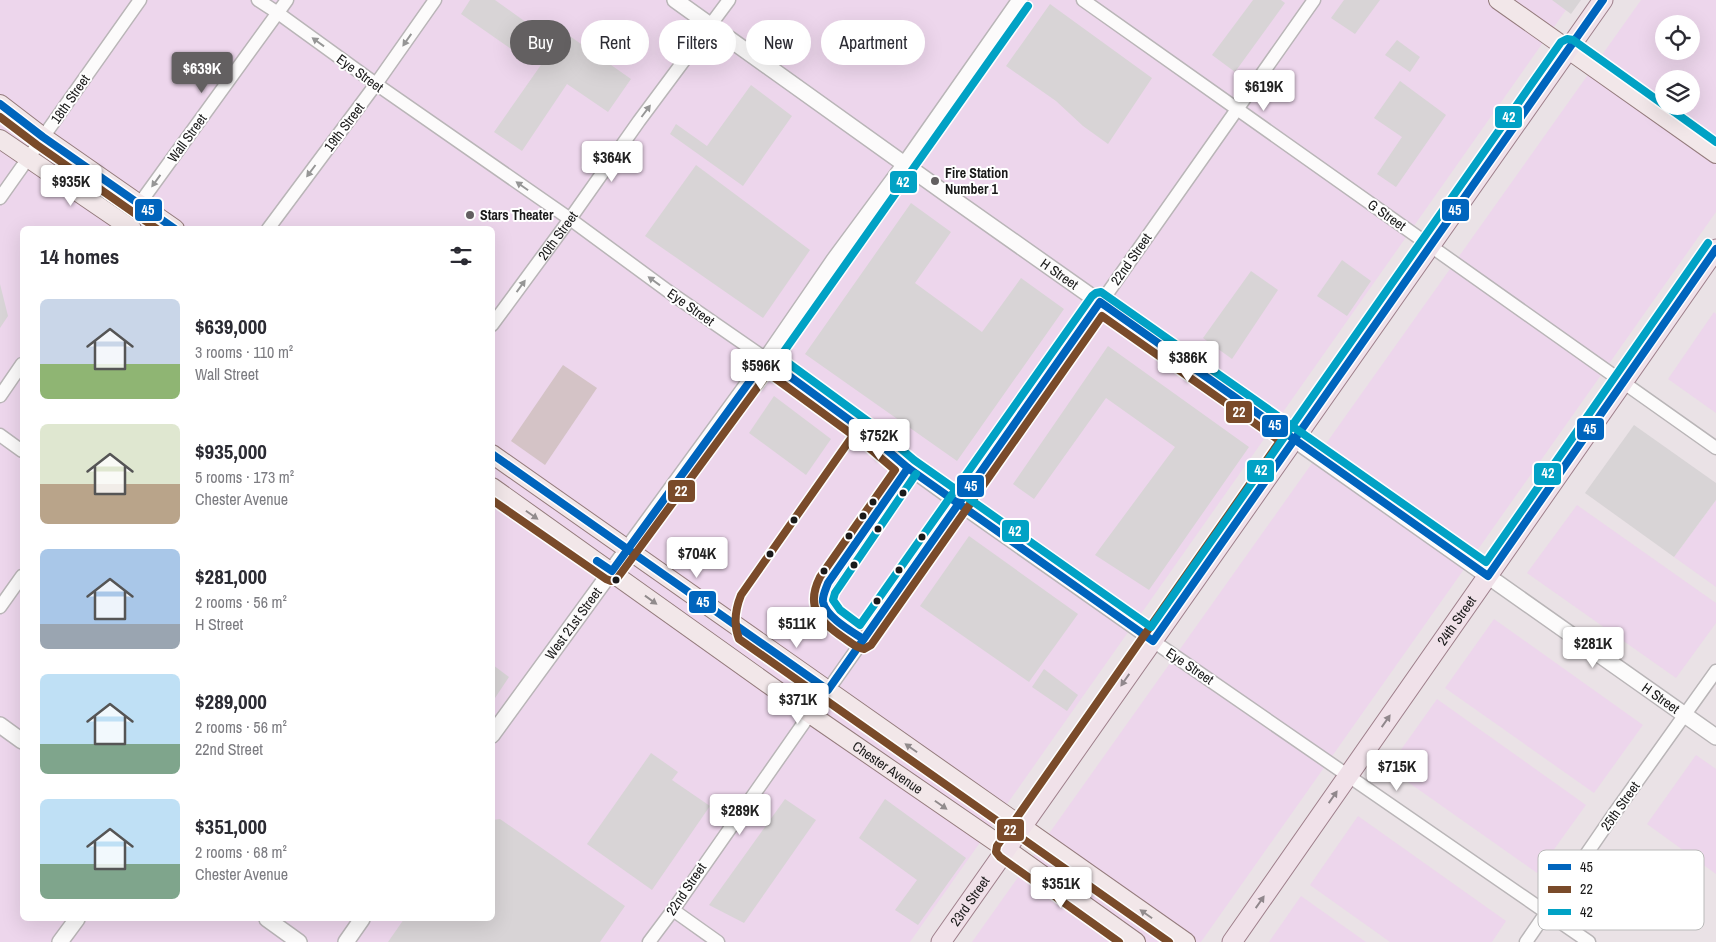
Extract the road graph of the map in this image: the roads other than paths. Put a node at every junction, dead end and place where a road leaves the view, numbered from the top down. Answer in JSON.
{"nodes":[{"id":1,"x":140,"y":0,"type":"edge"},
{"id":2,"x":258,"y":0,"type":"edge"},
{"id":3,"x":287,"y":0,"type":"edge"},
{"id":4,"x":435,"y":0,"type":"edge"},
{"id":5,"x":676,"y":0,"type":"edge"},
{"id":6,"x":729,"y":0,"type":"edge"},
{"id":7,"x":1020,"y":0,"type":"edge"},
{"id":8,"x":1083,"y":0,"type":"edge"},
{"id":9,"x":1314,"y":0,"type":"edge"},
{"id":10,"x":1498,"y":0,"type":"edge"},
{"id":11,"x":1603,"y":0,"type":"edge"},
{"id":12,"x":278,"y":13,"type":"junction"},
{"id":13,"x":704,"y":20,"type":"edge"},
{"id":14,"x":715,"y":20,"type":"edge"},
{"id":15,"x":736,"y":43,"type":"edge"},
{"id":16,"x":1568,"y":49,"type":"junction"},
{"id":17,"x":680,"y":65,"type":"edge"},
{"id":18,"x":376,"y":84,"type":"junction"},
{"id":19,"x":0,"y":104,"type":"edge"},
{"id":20,"x":1237,"y":109,"type":"junction"},
{"id":21,"x":43,"y":137,"type":"junction"},
{"id":22,"x":0,"y":139,"type":"edge"},
{"id":23,"x":1716,"y":154,"type":"edge"},
{"id":24,"x":28,"y":158,"type":"junction"},
{"id":25,"x":904,"y":164,"type":"junction"},
{"id":26,"x":0,"y":198,"type":"edge"},
{"id":27,"x":140,"y":203,"type":"junction"},
{"id":28,"x":570,"y":219,"type":"junction"},
{"id":29,"x":124,"y":226,"type":"edge"},
{"id":30,"x":171,"y":226,"type":"edge"},
{"id":31,"x":270,"y":226,"type":"edge"},
{"id":32,"x":1430,"y":246,"type":"junction"},
{"id":33,"x":1716,"y":249,"type":"edge"},
{"id":34,"x":1100,"y":302,"type":"junction"},
{"id":35,"x":495,"y":321,"type":"edge"},
{"id":36,"x":766,"y":359,"type":"junction"},
{"id":37,"x":20,"y":367,"type":"edge"},
{"id":38,"x":1623,"y":383,"type":"junction"},
{"id":39,"x":0,"y":396,"type":"edge"},
{"id":40,"x":0,"y":435,"type":"edge"},
{"id":41,"x":1294,"y":439,"type":"junction"},
{"id":42,"x":1716,"y":448,"type":"edge"},
{"id":43,"x":20,"y":450,"type":"edge"},
{"id":44,"x":495,"y":456,"type":"edge"},
{"id":45,"x":495,"y":489,"type":"edge"},
{"id":46,"x":958,"y":504,"type":"junction"},
{"id":47,"x":627,"y":550,"type":"junction"},
{"id":48,"x":612,"y":571,"type":"junction"},
{"id":49,"x":1488,"y":576,"type":"junction"},
{"id":50,"x":20,"y":579,"type":"edge"},
{"id":51,"x":0,"y":607,"type":"edge"},
{"id":52,"x":1153,"y":640,"type":"junction"},
{"id":53,"x":1716,"y":671,"type":"edge"},
{"id":54,"x":828,"y":690,"type":"junction"},
{"id":55,"x":810,"y":714,"type":"junction"},
{"id":56,"x":1684,"y":715,"type":"junction"},
{"id":57,"x":0,"y":725,"type":"edge"},
{"id":58,"x":495,"y":731,"type":"edge"},
{"id":59,"x":1716,"y":737,"type":"edge"},
{"id":60,"x":20,"y":740,"type":"edge"},
{"id":61,"x":1348,"y":776,"type":"junction"},
{"id":62,"x":1022,"y":826,"type":"junction"},
{"id":63,"x":1006,"y":850,"type":"junction"},
{"id":64,"x":1590,"y":850,"type":"edge"},
{"id":65,"x":1538,"y":907,"type":"edge"},
{"id":66,"x":673,"y":910,"type":"junction"},
{"id":67,"x":75,"y":921,"type":"edge"},
{"id":68,"x":271,"y":921,"type":"edge"},
{"id":69,"x":361,"y":921,"type":"edge"},
{"id":70,"x":1538,"y":925,"type":"edge"},
{"id":71,"x":1572,"y":930,"type":"edge"},
{"id":72,"x":60,"y":942,"type":"edge"},
{"id":73,"x":299,"y":942,"type":"edge"},
{"id":74,"x":346,"y":942,"type":"edge"},
{"id":75,"x":649,"y":942,"type":"edge"},
{"id":76,"x":718,"y":942,"type":"edge"},
{"id":77,"x":941,"y":942,"type":"edge"},
{"id":78,"x":1136,"y":942,"type":"edge"},
{"id":79,"x":1186,"y":942,"type":"edge"},
{"id":80,"x":1232,"y":942,"type":"edge"},
{"id":81,"x":1526,"y":942,"type":"edge"},
{"id":82,"x":1589,"y":942,"type":"edge"}],
"edges":[{"from":1,"to":21,"type":"street","name":"18th Street"},
{"from":2,"to":12,"type":"street","name":"Eye Street"},
{"from":3,"to":12,"type":"street","name":"Wall Street"},
{"from":4,"to":18,"type":"street","name":"19th Street","one_way":true},
{"from":5,"to":13,"type":"street","name":"H Street"},
{"from":6,"to":14,"type":"street","name":"20th Street"},
{"from":7,"to":25,"type":"street","name":"West 21st Street"},
{"from":8,"to":20,"type":"street","name":"G Street"},
{"from":9,"to":20,"type":"street","name":"22nd Street"},
{"from":10,"to":16,"type":"main road"},
{"from":11,"to":16,"type":"main road","name":"23rd Street"},
{"from":18,"to":12,"type":"street","name":"Eye Street","one_way":true},
{"from":12,"to":27,"type":"street","name":"Wall Street","one_way":true},
{"from":15,"to":25,"type":"street","name":"H Street"},
{"from":16,"to":23,"type":"main road"},
{"from":16,"to":32,"type":"main road","name":"23rd Street"},
{"from":28,"to":17,"type":"street","name":"20th Street","one_way":true},
{"from":28,"to":18,"type":"street","name":"Eye Street","one_way":true},
{"from":18,"to":31,"type":"street","name":"19th Street","one_way":true},
{"from":19,"to":21,"type":"main road"},
{"from":20,"to":32,"type":"street","name":"G Street"},
{"from":20,"to":34,"type":"street","name":"22nd Street"},
{"from":21,"to":24,"type":"street","name":"18th Street"},
{"from":21,"to":27,"type":"main road"},
{"from":22,"to":24,"type":"main road"},
{"from":24,"to":26,"type":"street","name":"18th Street"},
{"from":24,"to":29,"type":"main road"},
{"from":25,"to":34,"type":"street","name":"H Street"},
{"from":25,"to":36,"type":"street","name":"West 21st Street"},
{"from":27,"to":30,"type":"main road"},
{"from":35,"to":28,"type":"street","name":"20th Street","one_way":true},
{"from":36,"to":28,"type":"street","name":"Eye Street","one_way":true},
{"from":32,"to":38,"type":"street","name":"G Street"},
{"from":32,"to":41,"type":"main road","name":"23rd Street"},
{"from":33,"to":38,"type":"main road","name":"24th Street"},
{"from":34,"to":41,"type":"street","name":"H Street"},
{"from":34,"to":46,"type":"street","name":"22nd Street"},
{"from":36,"to":46,"type":"street","name":"Eye Street"},
{"from":36,"to":47,"type":"street","name":"West 21st Street"},
{"from":37,"to":39,"type":"street"},
{"from":38,"to":42,"type":"street","name":"G Street"},
{"from":38,"to":49,"type":"main road","name":"24th Street"},
{"from":40,"to":43,"type":"street"},
{"from":41,"to":49,"type":"street","name":"H Street"},
{"from":41,"to":52,"type":"main road","name":"23rd Street"},
{"from":44,"to":47,"type":"main road","name":"Chester Avenue"},
{"from":45,"to":48,"type":"main road","name":"Chester Avenue","one_way":true},
{"from":46,"to":52,"type":"street","name":"Eye Street"},
{"from":46,"to":54,"type":"street","name":"22nd Street"},
{"from":47,"to":48,"type":"street","name":"West 21st Street"},
{"from":47,"to":54,"type":"main road","name":"Chester Avenue"},
{"from":48,"to":55,"type":"main road","name":"Chester Avenue","one_way":true},
{"from":48,"to":58,"type":"street","name":"West 21st Street"},
{"from":49,"to":56,"type":"street","name":"H Street"},
{"from":61,"to":49,"type":"main road","name":"24th Street","one_way":true},
{"from":50,"to":51,"type":"street"},
{"from":52,"to":61,"type":"street","name":"Eye Street"},
{"from":52,"to":62,"type":"main road","name":"23rd Street","one_way":true},
{"from":53,"to":56,"type":"street","name":"25th Street"},
{"from":62,"to":54,"type":"main road","name":"Chester Avenue","one_way":true},
{"from":55,"to":63,"type":"main road","name":"Chester Avenue","one_way":true},
{"from":55,"to":66,"type":"street","name":"22nd Street"},
{"from":56,"to":59,"type":"street","name":"H Street"},
{"from":56,"to":64,"type":"street","name":"25th Street"},
{"from":57,"to":60,"type":"street"},
{"from":61,"to":65,"type":"street","name":"Eye Street"},
{"from":80,"to":61,"type":"main road","name":"24th Street","one_way":true},
{"from":62,"to":63,"type":"main road","name":"23rd Street"},
{"from":79,"to":62,"type":"main road","name":"Chester Avenue","one_way":true},
{"from":63,"to":77,"type":"main road","name":"23rd Street"},
{"from":63,"to":78,"type":"main road","name":"Chester Avenue"},
{"from":66,"to":75,"type":"street","name":"22nd Street"},
{"from":66,"to":76,"type":"street"},
{"from":67,"to":72,"type":"street"},
{"from":68,"to":73,"type":"street"},
{"from":69,"to":74,"type":"street"},
{"from":70,"to":81,"type":"street","name":"25th Street"},
{"from":71,"to":82,"type":"street","name":"Eye Street"}]}
